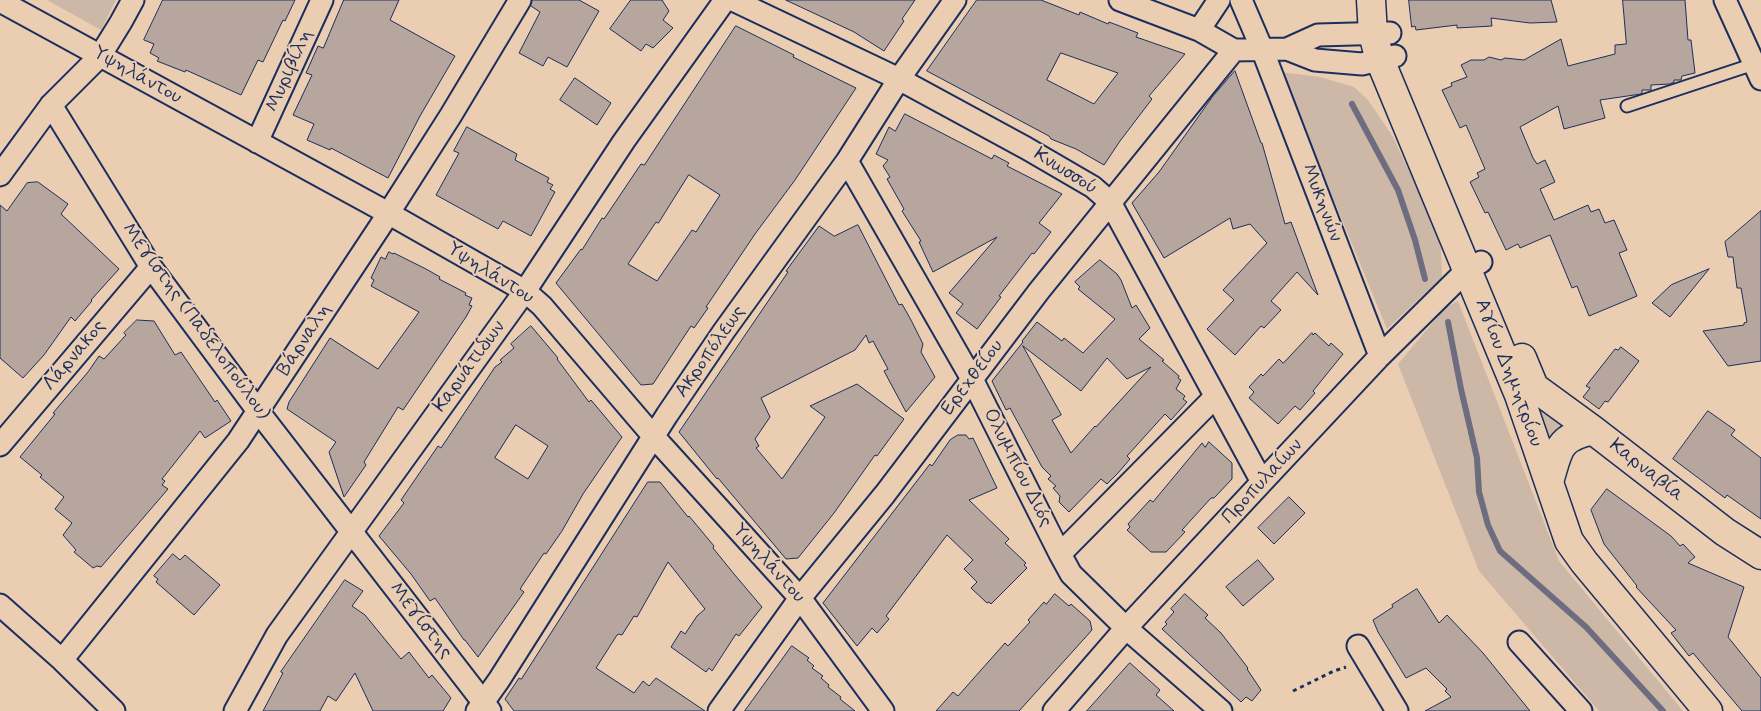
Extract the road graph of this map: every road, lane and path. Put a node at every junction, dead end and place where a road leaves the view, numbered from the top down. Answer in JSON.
{"nodes":[{"id":1,"x":133,"y":0,"type":"edge"},
{"id":2,"x":322,"y":0,"type":"edge"},
{"id":3,"x":520,"y":0,"type":"edge"},
{"id":4,"x":725,"y":0,"type":"edge"},
{"id":5,"x":734,"y":0,"type":"edge"},
{"id":6,"x":955,"y":0,"type":"edge"},
{"id":7,"x":1120,"y":0,"type":"edge"},
{"id":8,"x":1219,"y":0,"type":"edge"},
{"id":9,"x":1241,"y":0,"type":"edge"},
{"id":10,"x":1371,"y":0,"type":"edge"},
{"id":11,"x":1387,"y":0,"type":"edge"},
{"id":12,"x":1724,"y":0,"type":"edge"},
{"id":13,"x":0,"y":1,"type":"edge"},
{"id":14,"x":1199,"y":30,"type":"junction"},
{"id":15,"x":1385,"y":46,"type":"junction"},
{"id":16,"x":1262,"y":49,"type":"junction"},
{"id":17,"x":1287,"y":49,"type":"junction"},
{"id":18,"x":1234,"y":50,"type":"junction"},
{"id":19,"x":100,"y":56,"type":"junction"},
{"id":20,"x":1758,"y":72,"type":"edge"},
{"id":21,"x":899,"y":79,"type":"junction"},
{"id":22,"x":51,"y":105,"type":"junction"},
{"id":23,"x":1627,"y":106,"type":"dead end"},
{"id":24,"x":258,"y":142,"type":"junction"},
{"id":25,"x":847,"y":161,"type":"junction"},
{"id":26,"x":0,"y":175,"type":"edge"},
{"id":27,"x":1110,"y":202,"type":"junction"},
{"id":28,"x":385,"y":220,"type":"junction"},
{"id":29,"x":1474,"y":266,"type":"junction"},
{"id":30,"x":151,"y":267,"type":"junction"},
{"id":31,"x":525,"y":291,"type":"junction"},
{"id":32,"x":1386,"y":351,"type":"junction"},
{"id":33,"x":972,"y":379,"type":"junction"},
{"id":34,"x":1215,"y":397,"type":"junction"},
{"id":35,"x":258,"y":411,"type":"junction"},
{"id":36,"x":1593,"y":430,"type":"junction"},
{"id":37,"x":654,"y":437,"type":"junction"},
{"id":38,"x":0,"y":445,"type":"edge"},
{"id":39,"x":1262,"y":482,"type":"junction"},
{"id":40,"x":1549,"y":482,"type":"junction"},
{"id":41,"x":351,"y":532,"type":"junction"},
{"id":42,"x":1060,"y":554,"type":"junction"},
{"id":43,"x":1761,"y":555,"type":"edge"},
{"id":44,"x":800,"y":598,"type":"junction"},
{"id":45,"x":0,"y":605,"type":"edge"},
{"id":46,"x":1126,"y":628,"type":"junction"},
{"id":47,"x":1519,"y":642,"type":"dead end"},
{"id":48,"x":1358,"y":646,"type":"dead end"},
{"id":49,"x":62,"y":660,"type":"junction"},
{"id":50,"x":1369,"y":664,"type":"junction"},
{"id":51,"x":1293,"y":691,"type":"dead end"},
{"id":52,"x":483,"y":708,"type":"edge"},
{"id":53,"x":114,"y":711,"type":"edge"},
{"id":54,"x":235,"y":711,"type":"edge"},
{"id":55,"x":719,"y":711,"type":"edge"},
{"id":56,"x":883,"y":711,"type":"edge"},
{"id":57,"x":1054,"y":711,"type":"edge"},
{"id":58,"x":1221,"y":711,"type":"edge"},
{"id":59,"x":1397,"y":711,"type":"edge"},
{"id":60,"x":1581,"y":711,"type":"edge"},
{"id":61,"x":1708,"y":711,"type":"edge"}],
"edges":[{"from":1,"to":19,"type":"street"},
{"from":2,"to":24,"type":"street","name":"Μυριβίλη"},
{"from":3,"to":28,"type":"street","name":"Βάρναλη"},
{"from":4,"to":31,"type":"street","name":"Καρυάτιδων"},
{"from":5,"to":21,"type":"street","name":"Κνωσσού"},
{"from":6,"to":21,"type":"street","name":"Ακροπόλεως"},
{"from":7,"to":14,"type":"street"},
{"from":8,"to":14,"type":"street"},
{"from":9,"to":16,"type":"street","name":"Μυκηνών"},
{"from":10,"to":15,"type":"street","name":"Αγίου Δημητρίου"},
{"from":11,"to":15,"type":"street","name":"Αγίου Δημητρίου"},
{"from":12,"to":20,"type":"street"},
{"from":13,"to":19,"type":"street","name":"Υψηλάντου"},
{"from":14,"to":18,"type":"street"},
{"from":15,"to":17,"type":"street"},
{"from":15,"to":17,"type":"street"},
{"from":15,"to":29,"type":"street","name":"Αγίου Δημητρίου"},
{"from":16,"to":17,"type":"street"},
{"from":16,"to":18,"type":"street"},
{"from":16,"to":32,"type":"street","name":"Μυκηνών"},
{"from":18,"to":27,"type":"street","name":"Ερεχθείου"},
{"from":19,"to":22,"type":"street"},
{"from":19,"to":24,"type":"street","name":"Υψηλάντου"},
{"from":20,"to":23,"type":"lane"},
{"from":21,"to":25,"type":"street","name":"Ακροπόλεως"},
{"from":21,"to":27,"type":"street","name":"Κνωσσού"},
{"from":22,"to":26,"type":"street"},
{"from":22,"to":30,"type":"street","name":"Μεγίστης (Παδελοπούλου)"},
{"from":24,"to":28,"type":"street","name":"Υψηλάντου"},
{"from":25,"to":33,"type":"street","name":"Ολυμπίου Διός"},
{"from":25,"to":37,"type":"street","name":"Ακροπόλεως"},
{"from":27,"to":33,"type":"street","name":"Ερεχθείου"},
{"from":27,"to":34,"type":"street","name":"Κνωσσού"},
{"from":28,"to":31,"type":"street","name":"Υψηλάντου"},
{"from":28,"to":35,"type":"street","name":"Βάρναλη"},
{"from":29,"to":32,"type":"street","name":"Προπυλαίων"},
{"from":29,"to":36,"type":"street","name":"Αγίου Δημητρίου"},
{"from":29,"to":40,"type":"street","name":"Αγίου Δημητρίου"},
{"from":30,"to":35,"type":"street","name":"Μεγίστης (Παδελοπούλου)"},
{"from":30,"to":38,"type":"street","name":"Λάρνακος"},
{"from":31,"to":37,"type":"street","name":"Υψηλάντου"},
{"from":31,"to":41,"type":"street","name":"Καρυάτιδων"},
{"from":32,"to":39,"type":"street","name":"Προπυλαίων"},
{"from":33,"to":42,"type":"street","name":"Ολυμπίου Διός"},
{"from":33,"to":44,"type":"street","name":"Ερεχθείου"},
{"from":34,"to":39,"type":"street","name":"Κνωσσού"},
{"from":34,"to":42,"type":"street"},
{"from":35,"to":41,"type":"street","name":"Μεγίστης (Παδελοπούλου)"},
{"from":35,"to":49,"type":"street","name":"Βάρναλη"},
{"from":36,"to":40,"type":"street","name":"Καρναβία"},
{"from":36,"to":43,"type":"street","name":"Καρναβία"},
{"from":37,"to":44,"type":"street","name":"Υψηλάντου"},
{"from":37,"to":52,"type":"street","name":"Ακροπόλεως"},
{"from":39,"to":46,"type":"street","name":"Προπυλαίων"},
{"from":40,"to":61,"type":"street","name":"Αγίου Δημητρίου"},
{"from":41,"to":52,"type":"street","name":"Μεγίστης"},
{"from":41,"to":54,"type":"street","name":"Καρυάτιδων"},
{"from":42,"to":46,"type":"street","name":"Ολυμπίου Διός"},
{"from":44,"to":55,"type":"street","name":"Ερεχθείου"},
{"from":44,"to":56,"type":"street","name":"Υψηλάντου"},
{"from":45,"to":49,"type":"street"},
{"from":46,"to":57,"type":"street","name":"Προπυλαίων"},
{"from":46,"to":58,"type":"street","name":"Ολυμπίου Διός"},
{"from":47,"to":60,"type":"street"},
{"from":48,"to":50,"type":"street"},
{"from":49,"to":53,"type":"street"},
{"from":50,"to":51,"type":"path"},
{"from":50,"to":59,"type":"street"}]}
